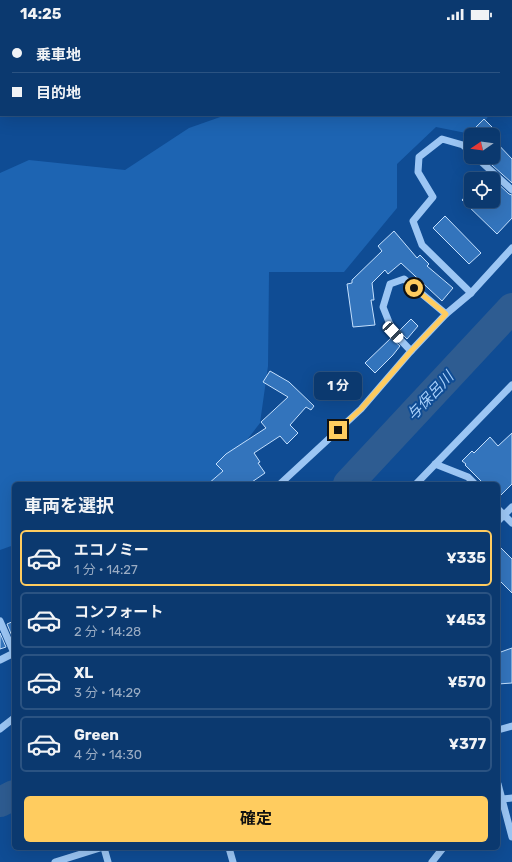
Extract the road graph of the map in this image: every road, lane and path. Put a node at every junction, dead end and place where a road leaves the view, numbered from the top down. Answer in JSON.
{"nodes":[{"id":1,"x":464,"y":146,"type":"edge"},
{"id":2,"x":484,"y":164,"type":"edge"},
{"id":3,"x":512,"y":190,"type":"edge"},
{"id":4,"x":512,"y":248,"type":"edge"},
{"id":5,"x":471,"y":293,"type":"junction"},
{"id":6,"x":446,"y":314,"type":"junction"},
{"id":7,"x":411,"y":351,"type":"junction"},
{"id":8,"x":512,"y":385,"type":"edge"},
{"id":9,"x":435,"y":464,"type":"junction"},
{"id":10,"x":282,"y":482,"type":"edge"},
{"id":11,"x":418,"y":482,"type":"edge"},
{"id":12,"x":473,"y":482,"type":"edge"},
{"id":13,"x":512,"y":507,"type":"edge"},
{"id":14,"x":500,"y":511,"type":"edge"},
{"id":15,"x":504,"y":515,"type":"junction"},
{"id":16,"x":500,"y":519,"type":"edge"},
{"id":17,"x":512,"y":523,"type":"edge"},
{"id":18,"x":0,"y":621,"type":"edge"},
{"id":19,"x":12,"y":648,"type":"edge"},
{"id":20,"x":12,"y":654,"type":"edge"},
{"id":21,"x":0,"y":660,"type":"edge"},
{"id":22,"x":12,"y":720,"type":"edge"},
{"id":23,"x":512,"y":726,"type":"edge"},
{"id":24,"x":0,"y":729,"type":"edge"},
{"id":25,"x":500,"y":729,"type":"edge"},
{"id":26,"x":512,"y":798,"type":"edge"},
{"id":27,"x":500,"y":800,"type":"edge"},
{"id":28,"x":512,"y":837,"type":"edge"},
{"id":29,"x":94,"y":850,"type":"edge"},
{"id":30,"x":105,"y":850,"type":"edge"},
{"id":31,"x":229,"y":850,"type":"edge"},
{"id":32,"x":441,"y":850,"type":"edge"},
{"id":33,"x":55,"y":862,"type":"edge"},
{"id":34,"x":108,"y":862,"type":"edge"},
{"id":35,"x":233,"y":862,"type":"edge"},
{"id":36,"x":432,"y":862,"type":"edge"}],
"edges":[{"from":1,"to":5,"type":"street"},
{"from":2,"to":3,"type":"street"},
{"from":4,"to":5,"type":"street"},
{"from":5,"to":6,"type":"street"},
{"from":6,"to":7,"type":"street"},
{"from":6,"to":7,"type":"street"},
{"from":7,"to":10,"type":"street"},
{"from":8,"to":9,"type":"street"},
{"from":9,"to":11,"type":"street"},
{"from":9,"to":12,"type":"street"},
{"from":13,"to":15,"type":"street"},
{"from":14,"to":15,"type":"street"},
{"from":15,"to":16,"type":"street"},
{"from":15,"to":17,"type":"street"},
{"from":18,"to":19,"type":"street"},
{"from":20,"to":21,"type":"street"},
{"from":22,"to":24,"type":"street"},
{"from":23,"to":25,"type":"street"},
{"from":26,"to":27,"type":"street"},
{"from":27,"to":28,"type":"street"},
{"from":29,"to":33,"type":"street"},
{"from":30,"to":34,"type":"street"},
{"from":31,"to":35,"type":"street"},
{"from":32,"to":36,"type":"street"}]}
